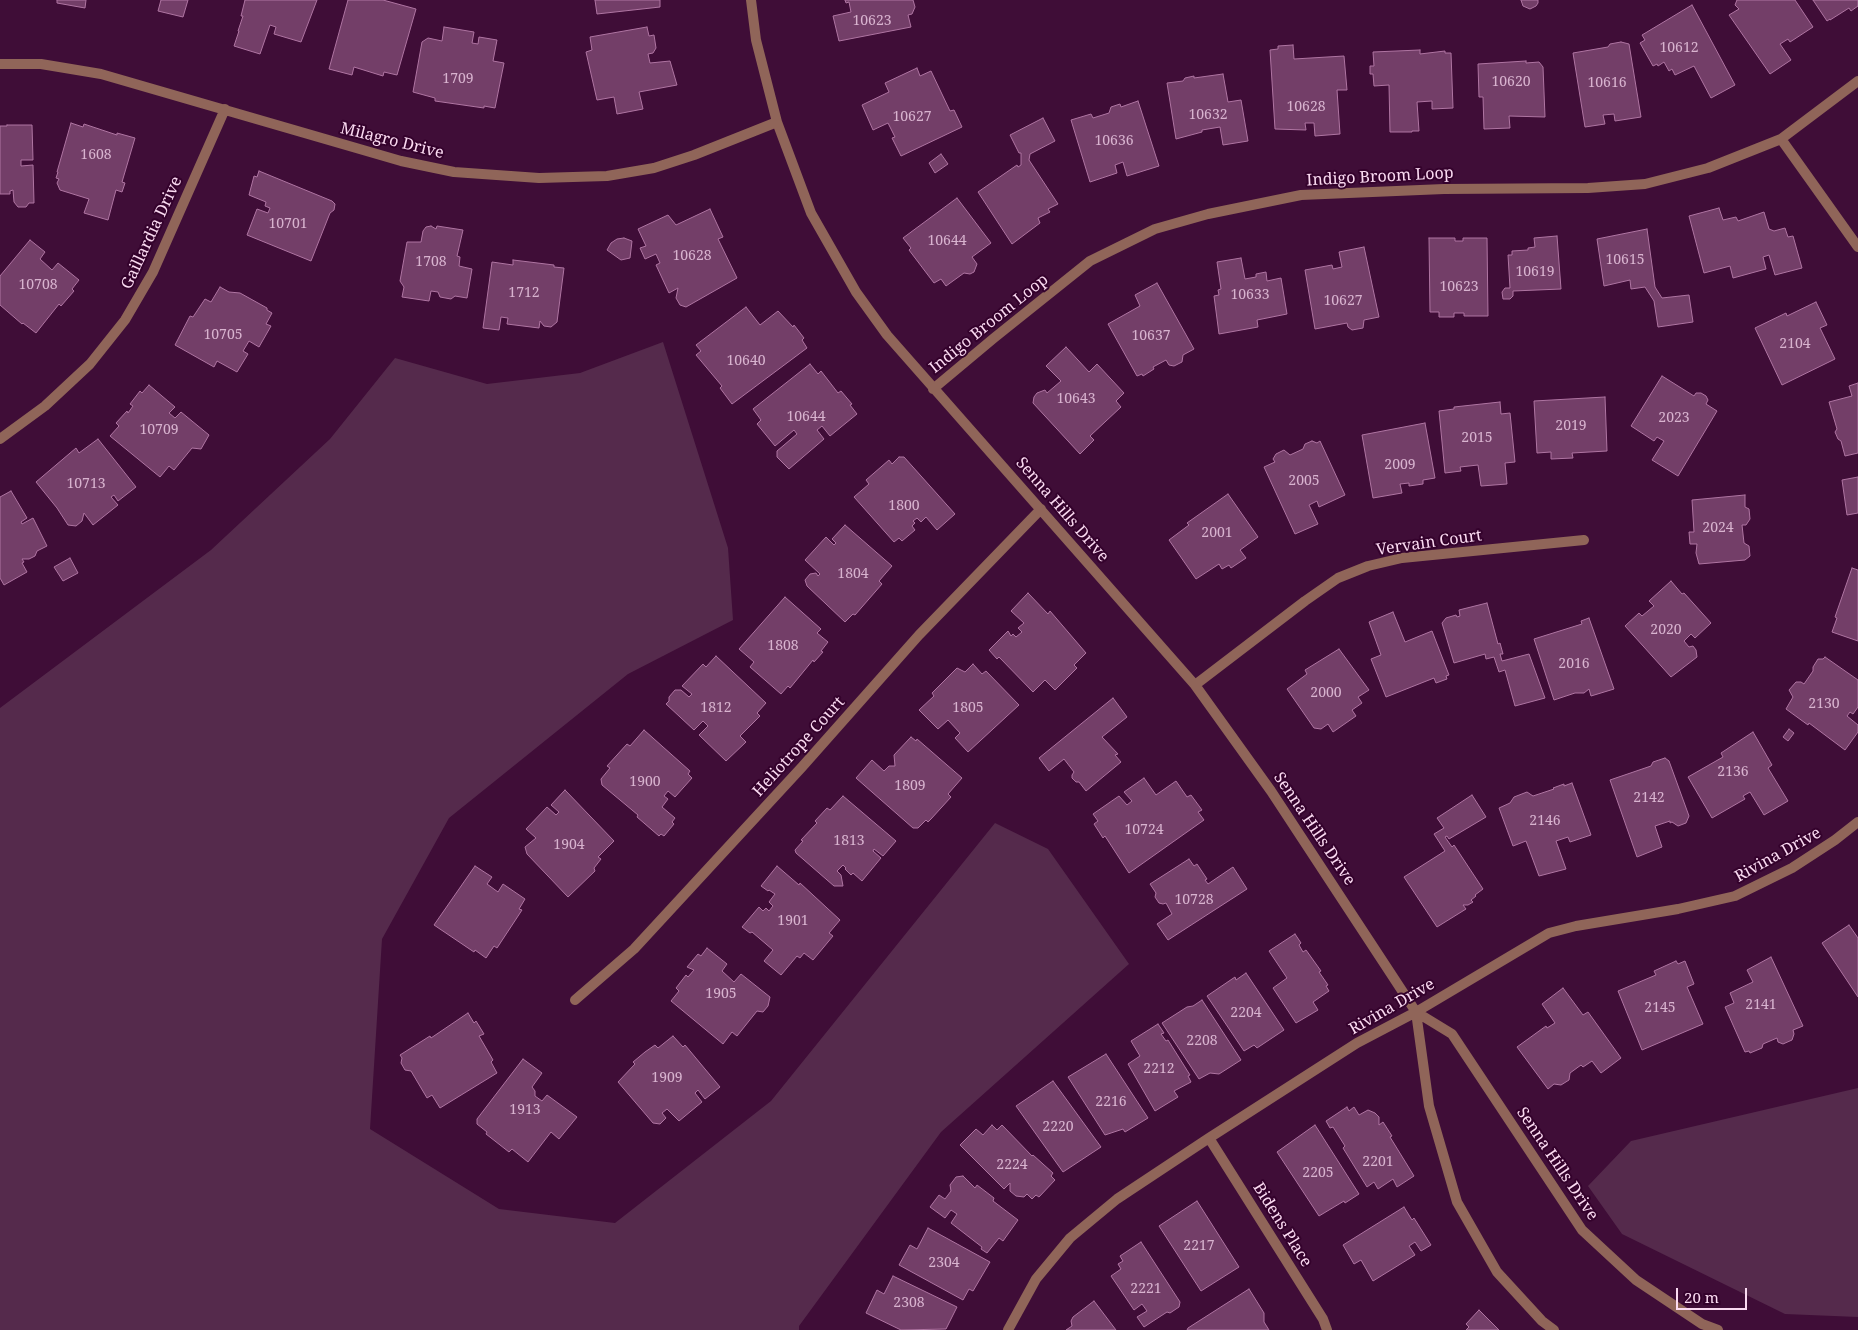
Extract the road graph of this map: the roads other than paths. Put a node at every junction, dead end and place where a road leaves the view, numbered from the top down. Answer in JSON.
{"nodes":[{"id":1,"x":751,"y":0,"type":"edge"},
{"id":2,"x":0,"y":64,"type":"edge"},
{"id":3,"x":1858,"y":81,"type":"edge"},
{"id":4,"x":225,"y":109,"type":"junction"},
{"id":5,"x":777,"y":122,"type":"junction"},
{"id":6,"x":1781,"y":139,"type":"junction"},
{"id":7,"x":1858,"y":247,"type":"edge"},
{"id":8,"x":933,"y":389,"type":"junction"},
{"id":9,"x":0,"y":439,"type":"edge"},
{"id":10,"x":1041,"y":509,"type":"junction"},
{"id":11,"x":1584,"y":540,"type":"dead end"},
{"id":12,"x":1195,"y":685,"type":"junction"},
{"id":13,"x":1858,"y":822,"type":"edge"},
{"id":14,"x":574,"y":1000,"type":"dead end"},
{"id":15,"x":1416,"y":1012,"type":"junction"},
{"id":16,"x":1209,"y":1138,"type":"junction"},
{"id":17,"x":1008,"y":1330,"type":"edge"},
{"id":18,"x":1327,"y":1330,"type":"edge"},
{"id":19,"x":1554,"y":1330,"type":"edge"},
{"id":20,"x":1718,"y":1330,"type":"edge"}],
"edges":[{"from":1,"to":5,"type":"street","name":"Senna Hills Drive"},
{"from":2,"to":4,"type":"street","name":"Milagro Drive"},
{"from":3,"to":6,"type":"street","name":"Indigo Broom Loop"},
{"from":4,"to":5,"type":"street","name":"Milagro Drive"},
{"from":4,"to":9,"type":"street","name":"Gaillardia Drive"},
{"from":5,"to":8,"type":"street","name":"Senna Hills Drive"},
{"from":6,"to":7,"type":"street"},
{"from":6,"to":8,"type":"street","name":"Indigo Broom Loop"},
{"from":8,"to":10,"type":"street","name":"Senna Hills Drive"},
{"from":10,"to":12,"type":"street","name":"Senna Hills Drive"},
{"from":10,"to":14,"type":"street","name":"Heliotrope Court"},
{"from":11,"to":12,"type":"street","name":"Vervain Court"},
{"from":12,"to":15,"type":"street","name":"Senna Hills Drive"},
{"from":13,"to":15,"type":"street","name":"Rivina Drive"},
{"from":15,"to":16,"type":"street","name":"Rivina Drive"},
{"from":15,"to":19,"type":"street","name":"Senna Hills Drive"},
{"from":15,"to":20,"type":"street","name":"Senna Hills Drive"},
{"from":16,"to":17,"type":"street","name":"Rivina Drive"},
{"from":16,"to":18,"type":"street","name":"Bidens Place"}]}
